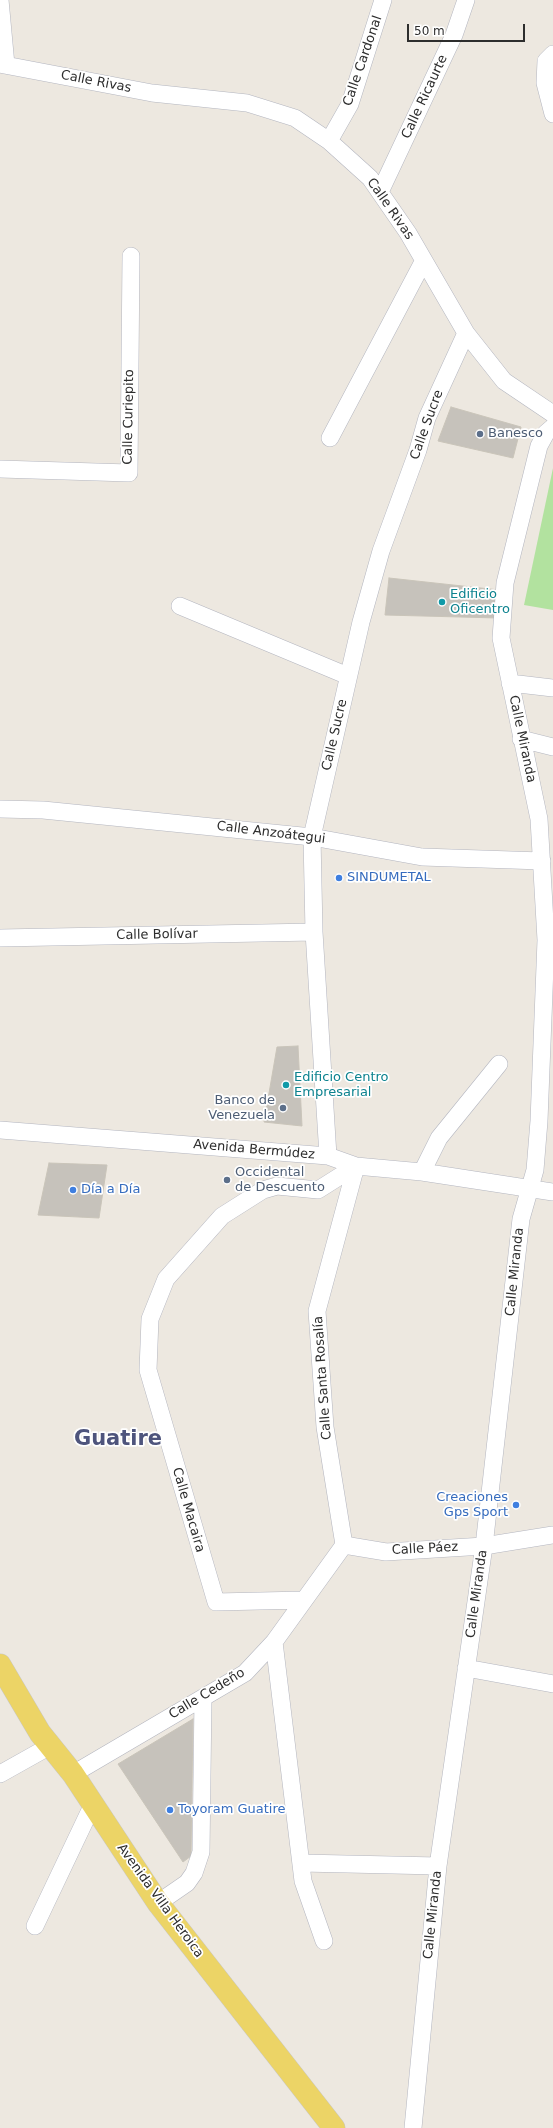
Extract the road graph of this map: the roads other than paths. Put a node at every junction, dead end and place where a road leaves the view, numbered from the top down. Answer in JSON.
{"nodes":[{"id":1,"x":0,"y":0,"type":"edge"},
{"id":2,"x":383,"y":0,"type":"edge"},
{"id":3,"x":466,"y":0,"type":"edge"},
{"id":4,"x":553,"y":54,"type":"edge"},
{"id":5,"x":3,"y":64,"type":"edge"},
{"id":6,"x":553,"y":114,"type":"edge"},
{"id":7,"x":329,"y":141,"type":"junction"},
{"id":8,"x":380,"y":192,"type":"junction"},
{"id":9,"x":131,"y":256,"type":"dead end"},
{"id":10,"x":423,"y":262,"type":"junction"},
{"id":11,"x":466,"y":333,"type":"junction"},
{"id":12,"x":553,"y":414,"type":"edge"},
{"id":13,"x":553,"y":427,"type":"edge"},
{"id":14,"x":330,"y":438,"type":"dead end"},
{"id":15,"x":0,"y":469,"type":"edge"},
{"id":16,"x":180,"y":606,"type":"dead end"},
{"id":17,"x":348,"y":676,"type":"junction"},
{"id":18,"x":510,"y":683,"type":"junction"},
{"id":19,"x":553,"y":688,"type":"edge"},
{"id":20,"x":521,"y":739,"type":"junction"},
{"id":21,"x":553,"y":747,"type":"edge"},
{"id":22,"x":0,"y":809,"type":"edge"},
{"id":23,"x":312,"y":837,"type":"junction"},
{"id":24,"x":542,"y":861,"type":"junction"},
{"id":25,"x":314,"y":932,"type":"junction"},
{"id":26,"x":0,"y":938,"type":"edge"},
{"id":27,"x":547,"y":1060,"type":"edge"},
{"id":28,"x":499,"y":1064,"type":"dead end"},
{"id":29,"x":0,"y":1130,"type":"edge"},
{"id":30,"x":328,"y":1156,"type":"junction"},
{"id":31,"x":356,"y":1166,"type":"junction"},
{"id":32,"x":422,"y":1172,"type":"junction"},
{"id":33,"x":530,"y":1189,"type":"junction"},
{"id":34,"x":553,"y":1192,"type":"edge"},
{"id":35,"x":553,"y":1535,"type":"edge"},
{"id":36,"x":344,"y":1545,"type":"junction"},
{"id":37,"x":484,"y":1546,"type":"junction"},
{"id":38,"x":304,"y":1600,"type":"junction"},
{"id":39,"x":274,"y":1642,"type":"junction"},
{"id":40,"x":0,"y":1665,"type":"edge"},
{"id":41,"x":466,"y":1668,"type":"junction"},
{"id":42,"x":553,"y":1684,"type":"edge"},
{"id":43,"x":203,"y":1698,"type":"junction"},
{"id":44,"x":50,"y":1746,"type":"junction"},
{"id":45,"x":0,"y":1774,"type":"edge"},
{"id":46,"x":73,"y":1774,"type":"junction"},
{"id":47,"x":93,"y":1804,"type":"junction"},
{"id":48,"x":301,"y":1863,"type":"junction"},
{"id":49,"x":438,"y":1866,"type":"junction"},
{"id":50,"x":158,"y":1903,"type":"junction"},
{"id":51,"x":35,"y":1926,"type":"dead end"},
{"id":52,"x":324,"y":1941,"type":"dead end"},
{"id":53,"x":334,"y":2128,"type":"edge"},
{"id":54,"x":413,"y":2128,"type":"edge"}],
"edges":[{"from":1,"to":5,"type":"street"},
{"from":2,"to":7,"type":"street","name":"Calle Cardonal"},
{"from":3,"to":8,"type":"street","name":"Calle Ricaurte"},
{"from":4,"to":6,"type":"street"},
{"from":5,"to":7,"type":"street","name":"Calle Rivas"},
{"from":7,"to":8,"type":"street","name":"Calle Rivas"},
{"from":8,"to":10,"type":"street","name":"Calle Rivas"},
{"from":9,"to":15,"type":"street","name":"Calle Curiepito"},
{"from":10,"to":11,"type":"street","name":"Calle Rivas"},
{"from":10,"to":14,"type":"street"},
{"from":11,"to":12,"type":"street","name":"Calle Rivas"},
{"from":11,"to":17,"type":"street","name":"Calle Sucre"},
{"from":13,"to":18,"type":"street","name":"Calle Miranda"},
{"from":16,"to":17,"type":"street"},
{"from":17,"to":23,"type":"street","name":"Calle Sucre"},
{"from":18,"to":19,"type":"street"},
{"from":18,"to":20,"type":"street","name":"Calle Miranda"},
{"from":20,"to":21,"type":"street"},
{"from":20,"to":24,"type":"street","name":"Calle Miranda"},
{"from":22,"to":23,"type":"street","name":"Calle Anzoátegui"},
{"from":23,"to":24,"type":"street","name":"Calle Anzoátegui"},
{"from":23,"to":25,"type":"street","name":"Calle Sucre"},
{"from":24,"to":27,"type":"street","name":"Calle Miranda"},
{"from":25,"to":26,"type":"street","name":"Calle Bolívar"},
{"from":25,"to":30,"type":"street","name":"Calle Sucre"},
{"from":27,"to":33,"type":"street","name":"Calle Miranda"},
{"from":28,"to":32,"type":"street"},
{"from":29,"to":30,"type":"street","name":"Avenida Bermúdez"},
{"from":30,"to":31,"type":"street","name":"Avenida Bermúdez"},
{"from":31,"to":32,"type":"street","name":"Avenida Bermúdez"},
{"from":31,"to":36,"type":"street","name":"Calle Santa Rosalía"},
{"from":31,"to":38,"type":"street","name":"Calle Macaira"},
{"from":32,"to":33,"type":"street","name":"Avenida Bermúdez"},
{"from":33,"to":34,"type":"street","name":"Avenida Bermúdez"},
{"from":33,"to":37,"type":"street","name":"Calle Miranda"},
{"from":35,"to":37,"type":"street","name":"Calle Páez"},
{"from":36,"to":37,"type":"street","name":"Calle Páez"},
{"from":36,"to":38,"type":"street","name":"Calle Cedeño"},
{"from":37,"to":41,"type":"street","name":"Calle Miranda"},
{"from":38,"to":39,"type":"street","name":"Calle Cedeño"},
{"from":39,"to":43,"type":"street","name":"Calle Cedeño"},
{"from":39,"to":48,"type":"street"},
{"from":40,"to":44,"type":"main road","name":"Avenida Villa Heroica"},
{"from":41,"to":42,"type":"street"},
{"from":41,"to":49,"type":"street","name":"Calle Miranda"},
{"from":43,"to":46,"type":"street","name":"Calle Cedeño"},
{"from":43,"to":50,"type":"street"},
{"from":44,"to":45,"type":"street"},
{"from":44,"to":46,"type":"main road","name":"Avenida Villa Heroica"},
{"from":46,"to":47,"type":"main road","name":"Avenida Villa Heroica"},
{"from":47,"to":50,"type":"main road","name":"Avenida Villa Heroica"},
{"from":47,"to":51,"type":"street"},
{"from":48,"to":49,"type":"street"},
{"from":48,"to":52,"type":"street"},
{"from":49,"to":54,"type":"street","name":"Calle Miranda"},
{"from":50,"to":53,"type":"main road","name":"Avenida Villa Heroica"}]}
